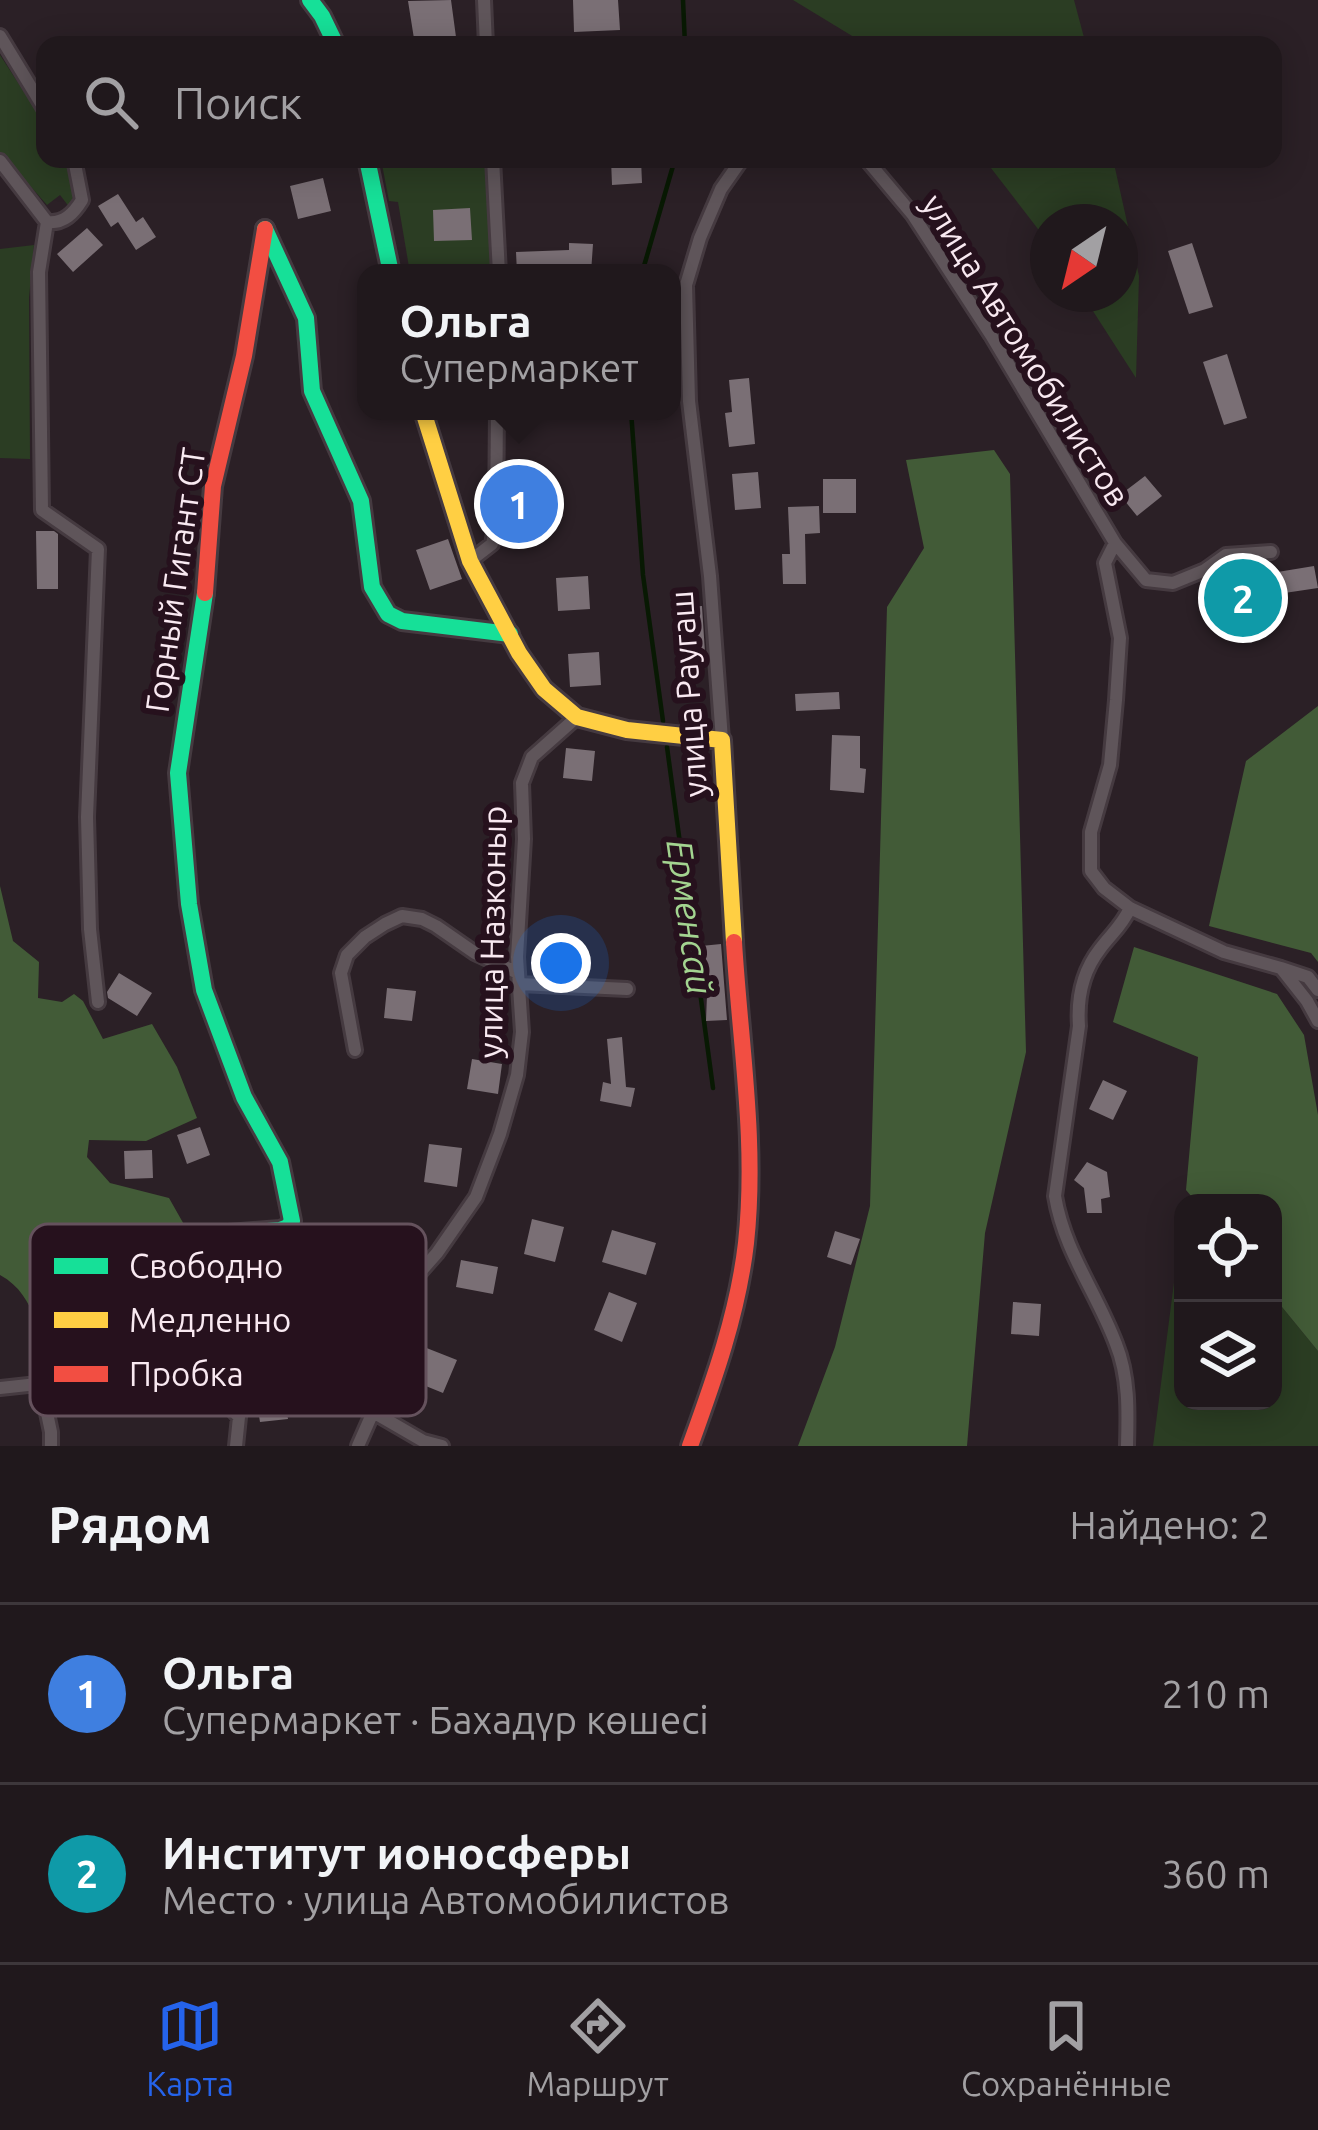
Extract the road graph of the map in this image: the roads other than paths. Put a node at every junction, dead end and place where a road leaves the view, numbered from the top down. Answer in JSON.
{"nodes":[{"id":1,"x":310,"y":0,"type":"edge"},
{"id":2,"x":484,"y":0,"type":"edge"},
{"id":3,"x":0,"y":35,"type":"edge"},
{"id":4,"x":332,"y":36,"type":"edge"},
{"id":5,"x":486,"y":36,"type":"edge"},
{"id":6,"x":36,"y":95,"type":"edge"},
{"id":7,"x":0,"y":161,"type":"edge"},
{"id":8,"x":76,"y":168,"type":"edge"},
{"id":9,"x":369,"y":168,"type":"edge"},
{"id":10,"x":494,"y":168,"type":"edge"},
{"id":11,"x":736,"y":168,"type":"edge"},
{"id":12,"x":874,"y":168,"type":"edge"},
{"id":13,"x":47,"y":222,"type":"junction"},
{"id":14,"x":389,"y":264,"type":"edge"},
{"id":15,"x":499,"y":264,"type":"edge"},
{"id":16,"x":426,"y":420,"type":"edge"},
{"id":17,"x":497,"y":420,"type":"edge"},
{"id":18,"x":1114,"y":543,"type":"junction"},
{"id":19,"x":1271,"y":552,"type":"dead end"},
{"id":20,"x":470,"y":561,"type":"junction"},
{"id":21,"x":510,"y":634,"type":"junction"},
{"id":22,"x":578,"y":716,"type":"junction"},
{"id":23,"x":722,"y":740,"type":"junction"},
{"id":24,"x":1130,"y":908,"type":"junction"},
{"id":25,"x":1281,"y":968,"type":"junction"},
{"id":26,"x":519,"y":979,"type":"junction"},
{"id":27,"x":627,"y":989,"type":"dead end"},
{"id":28,"x":1318,"y":990,"type":"edge"},
{"id":29,"x":98,"y":1002,"type":"dead end"},
{"id":30,"x":1318,"y":1022,"type":"edge"},
{"id":31,"x":355,"y":1050,"type":"dead end"},
{"id":32,"x":290,"y":1224,"type":"edge"},
{"id":33,"x":426,"y":1265,"type":"edge"},
{"id":34,"x":30,"y":1385,"type":"edge"},
{"id":35,"x":0,"y":1388,"type":"edge"},
{"id":36,"x":48,"y":1416,"type":"edge"},
{"id":37,"x":237,"y":1416,"type":"edge"},
{"id":38,"x":371,"y":1416,"type":"edge"},
{"id":39,"x":380,"y":1416,"type":"edge"},
{"id":40,"x":50,"y":1446,"type":"edge"},
{"id":41,"x":236,"y":1446,"type":"edge"},
{"id":42,"x":358,"y":1446,"type":"edge"},
{"id":43,"x":442,"y":1446,"type":"edge"},
{"id":44,"x":690,"y":1446,"type":"edge"},
{"id":45,"x":1127,"y":1446,"type":"edge"}],
"edges":[{"from":1,"to":4,"type":"street"},
{"from":2,"to":5,"type":"street"},
{"from":3,"to":6,"type":"street"},
{"from":7,"to":13,"type":"street"},
{"from":8,"to":13,"type":"street"},
{"from":9,"to":14,"type":"street"},
{"from":10,"to":15,"type":"street"},
{"from":11,"to":23,"type":"street","name":"улица Раугаш"},
{"from":12,"to":18,"type":"street","name":"улица Автомобилистов"},
{"from":13,"to":29,"type":"street"},
{"from":16,"to":20,"type":"street"},
{"from":17,"to":20,"type":"street"},
{"from":18,"to":19,"type":"street","name":"улица Автомобилистов"},
{"from":18,"to":24,"type":"street"},
{"from":20,"to":21,"type":"street"},
{"from":21,"to":22,"type":"street"},
{"from":21,"to":32,"type":"street","name":"Горный Гигант СТ"},
{"from":22,"to":23,"type":"street"},
{"from":22,"to":26,"type":"street","name":"улица Назконыр"},
{"from":23,"to":44,"type":"street","name":"улица Раугаш"},
{"from":24,"to":25,"type":"street"},
{"from":24,"to":45,"type":"street"},
{"from":25,"to":28,"type":"street"},
{"from":25,"to":30,"type":"street"},
{"from":26,"to":27,"type":"street"},
{"from":26,"to":31,"type":"street"},
{"from":26,"to":33,"type":"street","name":"улица Назконыр"},
{"from":34,"to":35,"type":"street","name":"улица Назконыр"},
{"from":36,"to":40,"type":"street"},
{"from":37,"to":41,"type":"street"},
{"from":38,"to":42,"type":"street"},
{"from":39,"to":43,"type":"street"}]}
